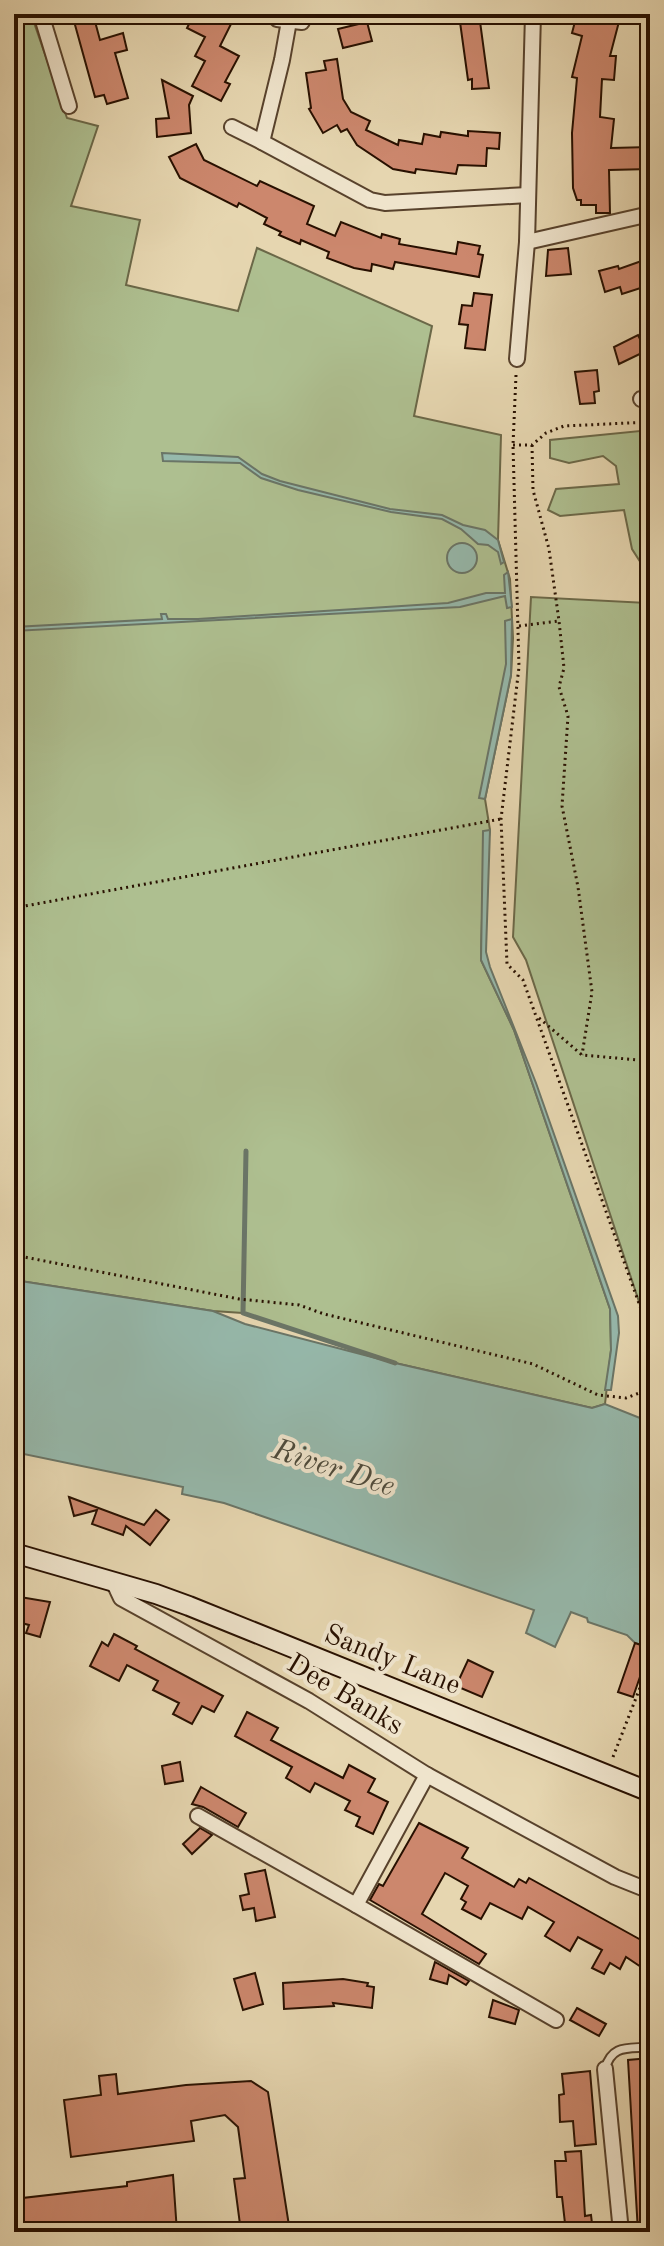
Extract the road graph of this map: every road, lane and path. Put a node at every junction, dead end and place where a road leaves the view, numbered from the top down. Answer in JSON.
{"nodes":[{"id":1,"x":41,"y":14,"type":"edge"},
{"id":2,"x":531,"y":16,"type":"edge"},
{"id":3,"x":289,"y":21,"type":"dead end"},
{"id":4,"x":69,"y":106,"type":"dead end"},
{"id":5,"x":232,"y":127,"type":"dead end"},
{"id":6,"x":262,"y":142,"type":"junction"},
{"id":7,"x":528,"y":195,"type":"junction"},
{"id":8,"x":650,"y":214,"type":"edge"},
{"id":9,"x":527,"y":242,"type":"junction"},
{"id":10,"x":517,"y":359,"type":"joint"},
{"id":11,"x":650,"y":422,"type":"edge"},
{"id":12,"x":513,"y":445,"type":"junction"},
{"id":13,"x":532,"y":445,"type":"junction"},
{"id":14,"x":559,"y":621,"type":"junction"},
{"id":15,"x":517,"y":626,"type":"junction"},
{"id":16,"x":501,"y":819,"type":"junction"},
{"id":17,"x":14,"y":908,"type":"edge"},
{"id":18,"x":536,"y":1015,"type":"junction"},
{"id":19,"x":582,"y":1055,"type":"junction"},
{"id":20,"x":650,"y":1061,"type":"edge"},
{"id":21,"x":14,"y":1255,"type":"edge"},
{"id":22,"x":650,"y":1334,"type":"edge"},
{"id":23,"x":650,"y":1389,"type":"edge"},
{"id":24,"x":14,"y":1553,"type":"edge"},
{"id":25,"x":113,"y":1581,"type":"junction"},
{"id":26,"x":650,"y":1662,"type":"edge"},
{"id":27,"x":427,"y":1775,"type":"junction"},
{"id":28,"x":606,"y":1776,"type":"junction"},
{"id":29,"x":650,"y":1792,"type":"edge"},
{"id":30,"x":198,"y":1816,"type":"dead end"},
{"id":31,"x":650,"y":1891,"type":"edge"},
{"id":32,"x":356,"y":1905,"type":"junction"},
{"id":33,"x":556,"y":2020,"type":"dead end"},
{"id":34,"x":650,"y":2047,"type":"edge"},
{"id":35,"x":605,"y":2069,"type":"joint"},
{"id":36,"x":621,"y":2232,"type":"edge"}],
"edges":[{"from":1,"to":4,"type":"street"},
{"from":2,"to":7,"type":"street"},
{"from":3,"to":6,"type":"street"},
{"from":5,"to":6,"type":"street"},
{"from":6,"to":7,"type":"street"},
{"from":7,"to":9,"type":"street"},
{"from":8,"to":9,"type":"street"},
{"from":9,"to":10,"type":"street"},
{"from":10,"to":12,"type":"path"},
{"from":11,"to":13,"type":"path"},
{"from":12,"to":13,"type":"path"},
{"from":12,"to":15,"type":"path"},
{"from":13,"to":14,"type":"path"},
{"from":14,"to":15,"type":"path"},
{"from":14,"to":19,"type":"path"},
{"from":15,"to":16,"type":"path"},
{"from":16,"to":17,"type":"path"},
{"from":16,"to":18,"type":"path"},
{"from":18,"to":19,"type":"path"},
{"from":18,"to":22,"type":"path"},
{"from":19,"to":20,"type":"path"},
{"from":21,"to":23,"type":"path"},
{"from":24,"to":25,"type":"main road","name":"Dee Banks"},
{"from":25,"to":27,"type":"street","name":"Dee Banks"},
{"from":25,"to":28,"type":"main road","name":"Sandy Lane"},
{"from":26,"to":28,"type":"path"},
{"from":27,"to":31,"type":"street","name":"Dee Banks"},
{"from":27,"to":32,"type":"street"},
{"from":28,"to":29,"type":"main road","name":"Sandy Lane"},
{"from":30,"to":32,"type":"street"},
{"from":32,"to":33,"type":"street"},
{"from":34,"to":35,"type":"lane"},
{"from":35,"to":36,"type":"street"}]}
